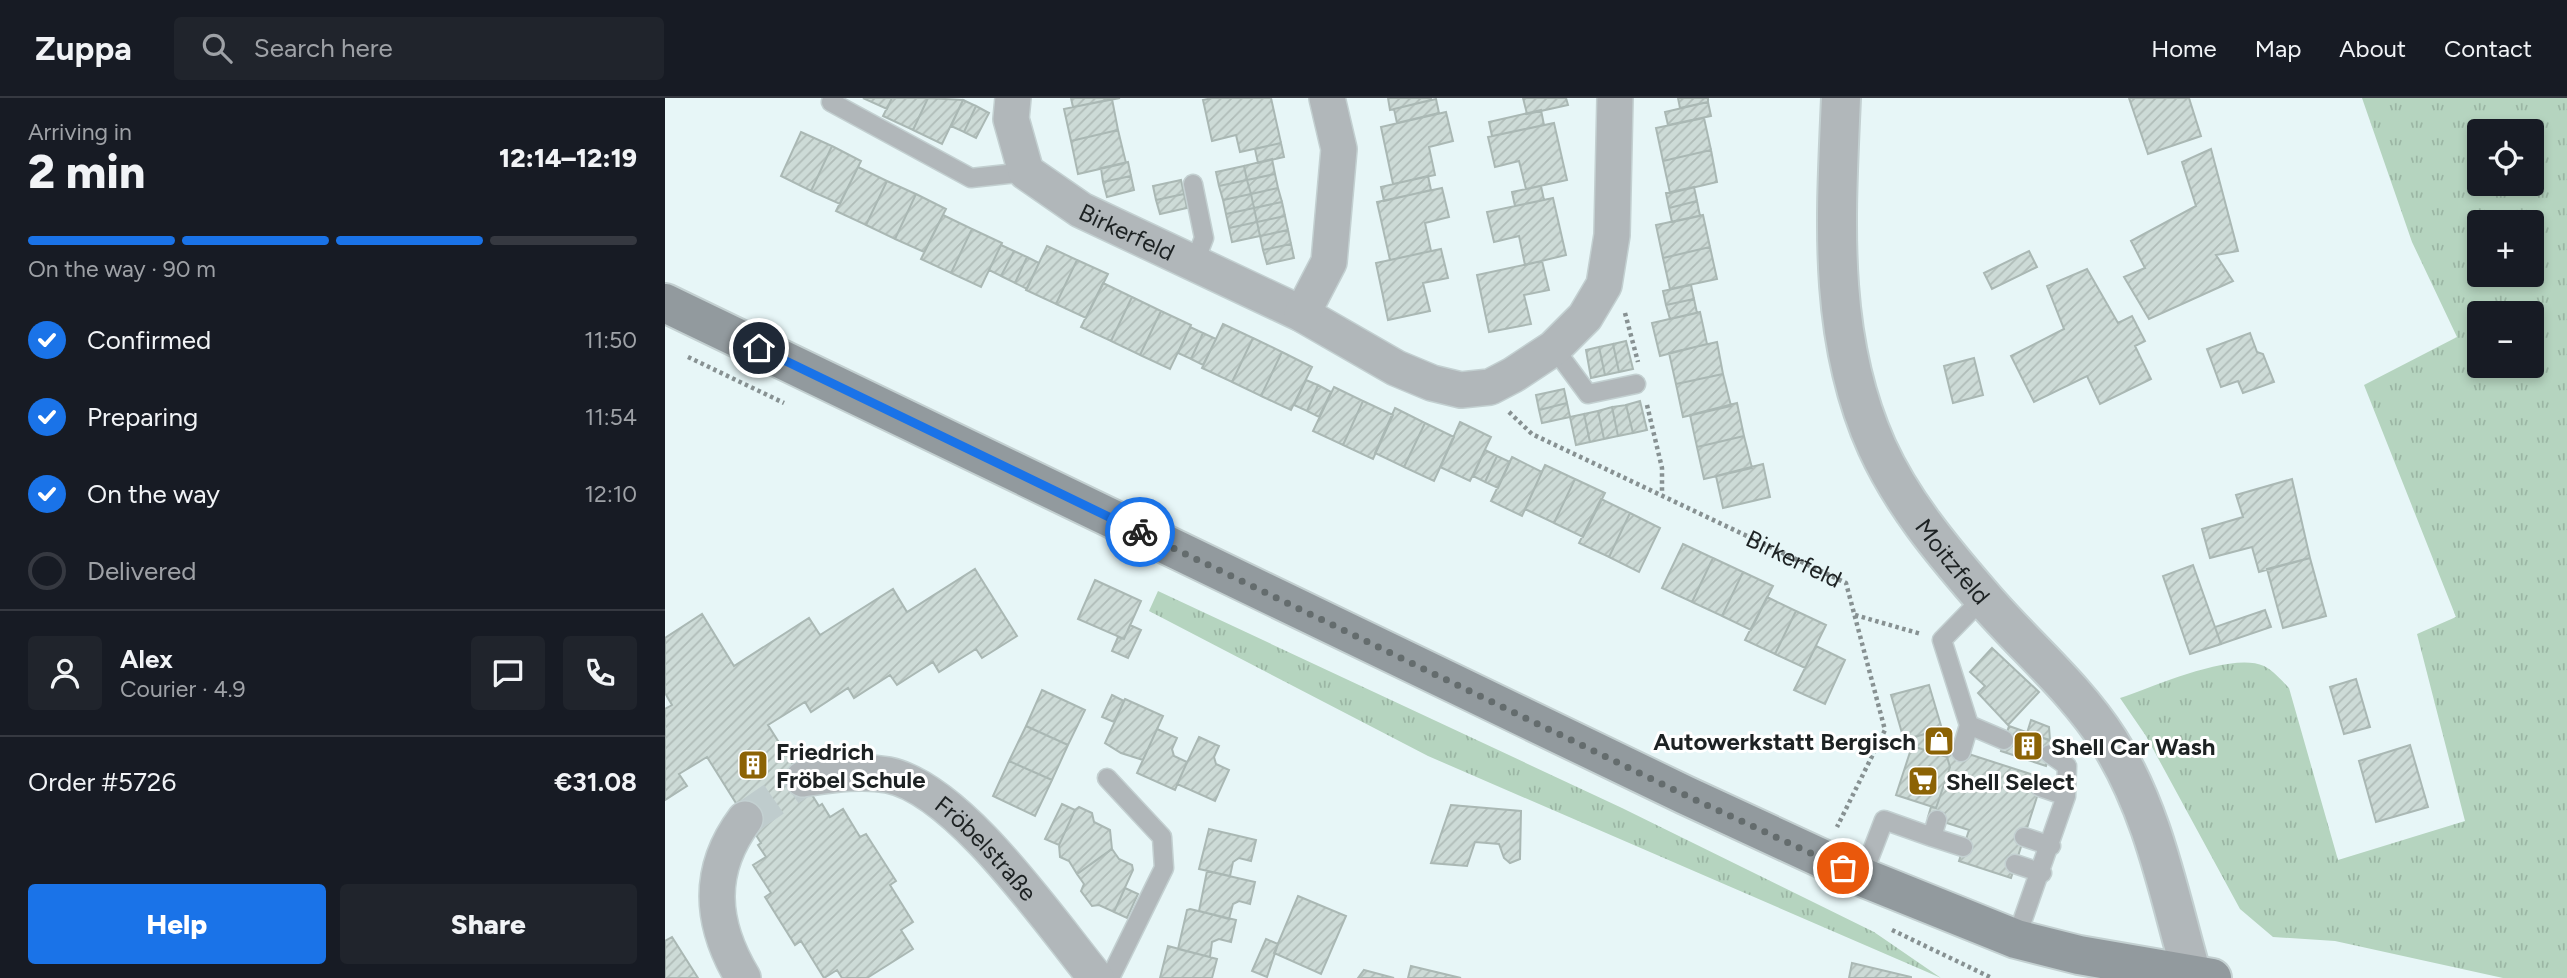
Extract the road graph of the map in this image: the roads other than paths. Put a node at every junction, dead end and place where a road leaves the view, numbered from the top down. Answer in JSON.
{"nodes":[{"id":1,"x":1013,"y":98,"type":"edge"},
{"id":2,"x":1327,"y":98,"type":"edge"},
{"id":3,"x":1615,"y":98,"type":"edge"},
{"id":4,"x":1841,"y":98,"type":"edge"},
{"id":5,"x":831,"y":102,"type":"dead end"},
{"id":6,"x":1026,"y":172,"type":"junction"},
{"id":7,"x":1193,"y":184,"type":"dead end"},
{"id":8,"x":1195,"y":264,"type":"junction"},
{"id":9,"x":665,"y":303,"type":"edge"},
{"id":10,"x":1302,"y":314,"type":"junction"},
{"id":11,"x":1554,"y":348,"type":"junction"},
{"id":12,"x":1636,"y":384,"type":"dead end"},
{"id":13,"x":1983,"y":598,"type":"junction"},
{"id":14,"x":1969,"y":725,"type":"junction"},
{"id":15,"x":1998,"y":738,"type":"dead end"},
{"id":16,"x":1961,"y":752,"type":"dead end"},
{"id":17,"x":2050,"y":754,"type":"dead end"},
{"id":18,"x":1107,"y":778,"type":"dead end"},
{"id":19,"x":803,"y":779,"type":"tunnel mouth"},
{"id":20,"x":2040,"y":787,"type":"dead end"},
{"id":21,"x":2066,"y":796,"type":"junction"},
{"id":22,"x":745,"y":819,"type":"tunnel mouth"},
{"id":23,"x":2024,"y":837,"type":"dead end"},
{"id":24,"x":2051,"y":846,"type":"junction"},
{"id":25,"x":1963,"y":847,"type":"dead end"},
{"id":26,"x":2015,"y":864,"type":"dead end"},
{"id":27,"x":2042,"y":873,"type":"junction"},
{"id":28,"x":1862,"y":877,"type":"junction"},
{"id":29,"x":2016,"y":939,"type":"junction"},
{"id":30,"x":2199,"y":977,"type":"edge"},
{"id":31,"x":743,"y":978,"type":"edge"},
{"id":32,"x":1096,"y":978,"type":"edge"},
{"id":33,"x":1110,"y":978,"type":"edge"}],
"edges":[{"from":1,"to":6,"type":"street"},
{"from":2,"to":10,"type":"street"},
{"from":3,"to":11,"type":"street","name":"Birkerfeld"},
{"from":4,"to":13,"type":"street","name":"Moitzfeld"},
{"from":5,"to":6,"type":"lane"},
{"from":6,"to":8,"type":"street","name":"Birkerfeld"},
{"from":7,"to":8,"type":"lane"},
{"from":8,"to":10,"type":"street","name":"Birkerfeld"},
{"from":9,"to":28,"type":"main road"},
{"from":10,"to":11,"type":"street","name":"Birkerfeld"},
{"from":11,"to":12,"type":"lane"},
{"from":13,"to":14,"type":"lane"},
{"from":13,"to":30,"type":"street","name":"Moitzfeld"},
{"from":14,"to":15,"type":"lane"},
{"from":14,"to":16,"type":"lane"},
{"from":17,"to":21,"type":"lane"},
{"from":18,"to":33,"type":"lane"},
{"from":19,"to":32,"type":"street","name":"Fröbelstraße"},
{"from":20,"to":21,"type":"lane"},
{"from":21,"to":24,"type":"lane"},
{"from":22,"to":31,"type":"street"},
{"from":23,"to":24,"type":"lane"},
{"from":24,"to":27,"type":"lane"},
{"from":25,"to":28,"type":"lane"},
{"from":26,"to":27,"type":"lane"},
{"from":27,"to":29,"type":"lane"},
{"from":28,"to":29,"type":"main road"},
{"from":29,"to":30,"type":"main road"}]}
